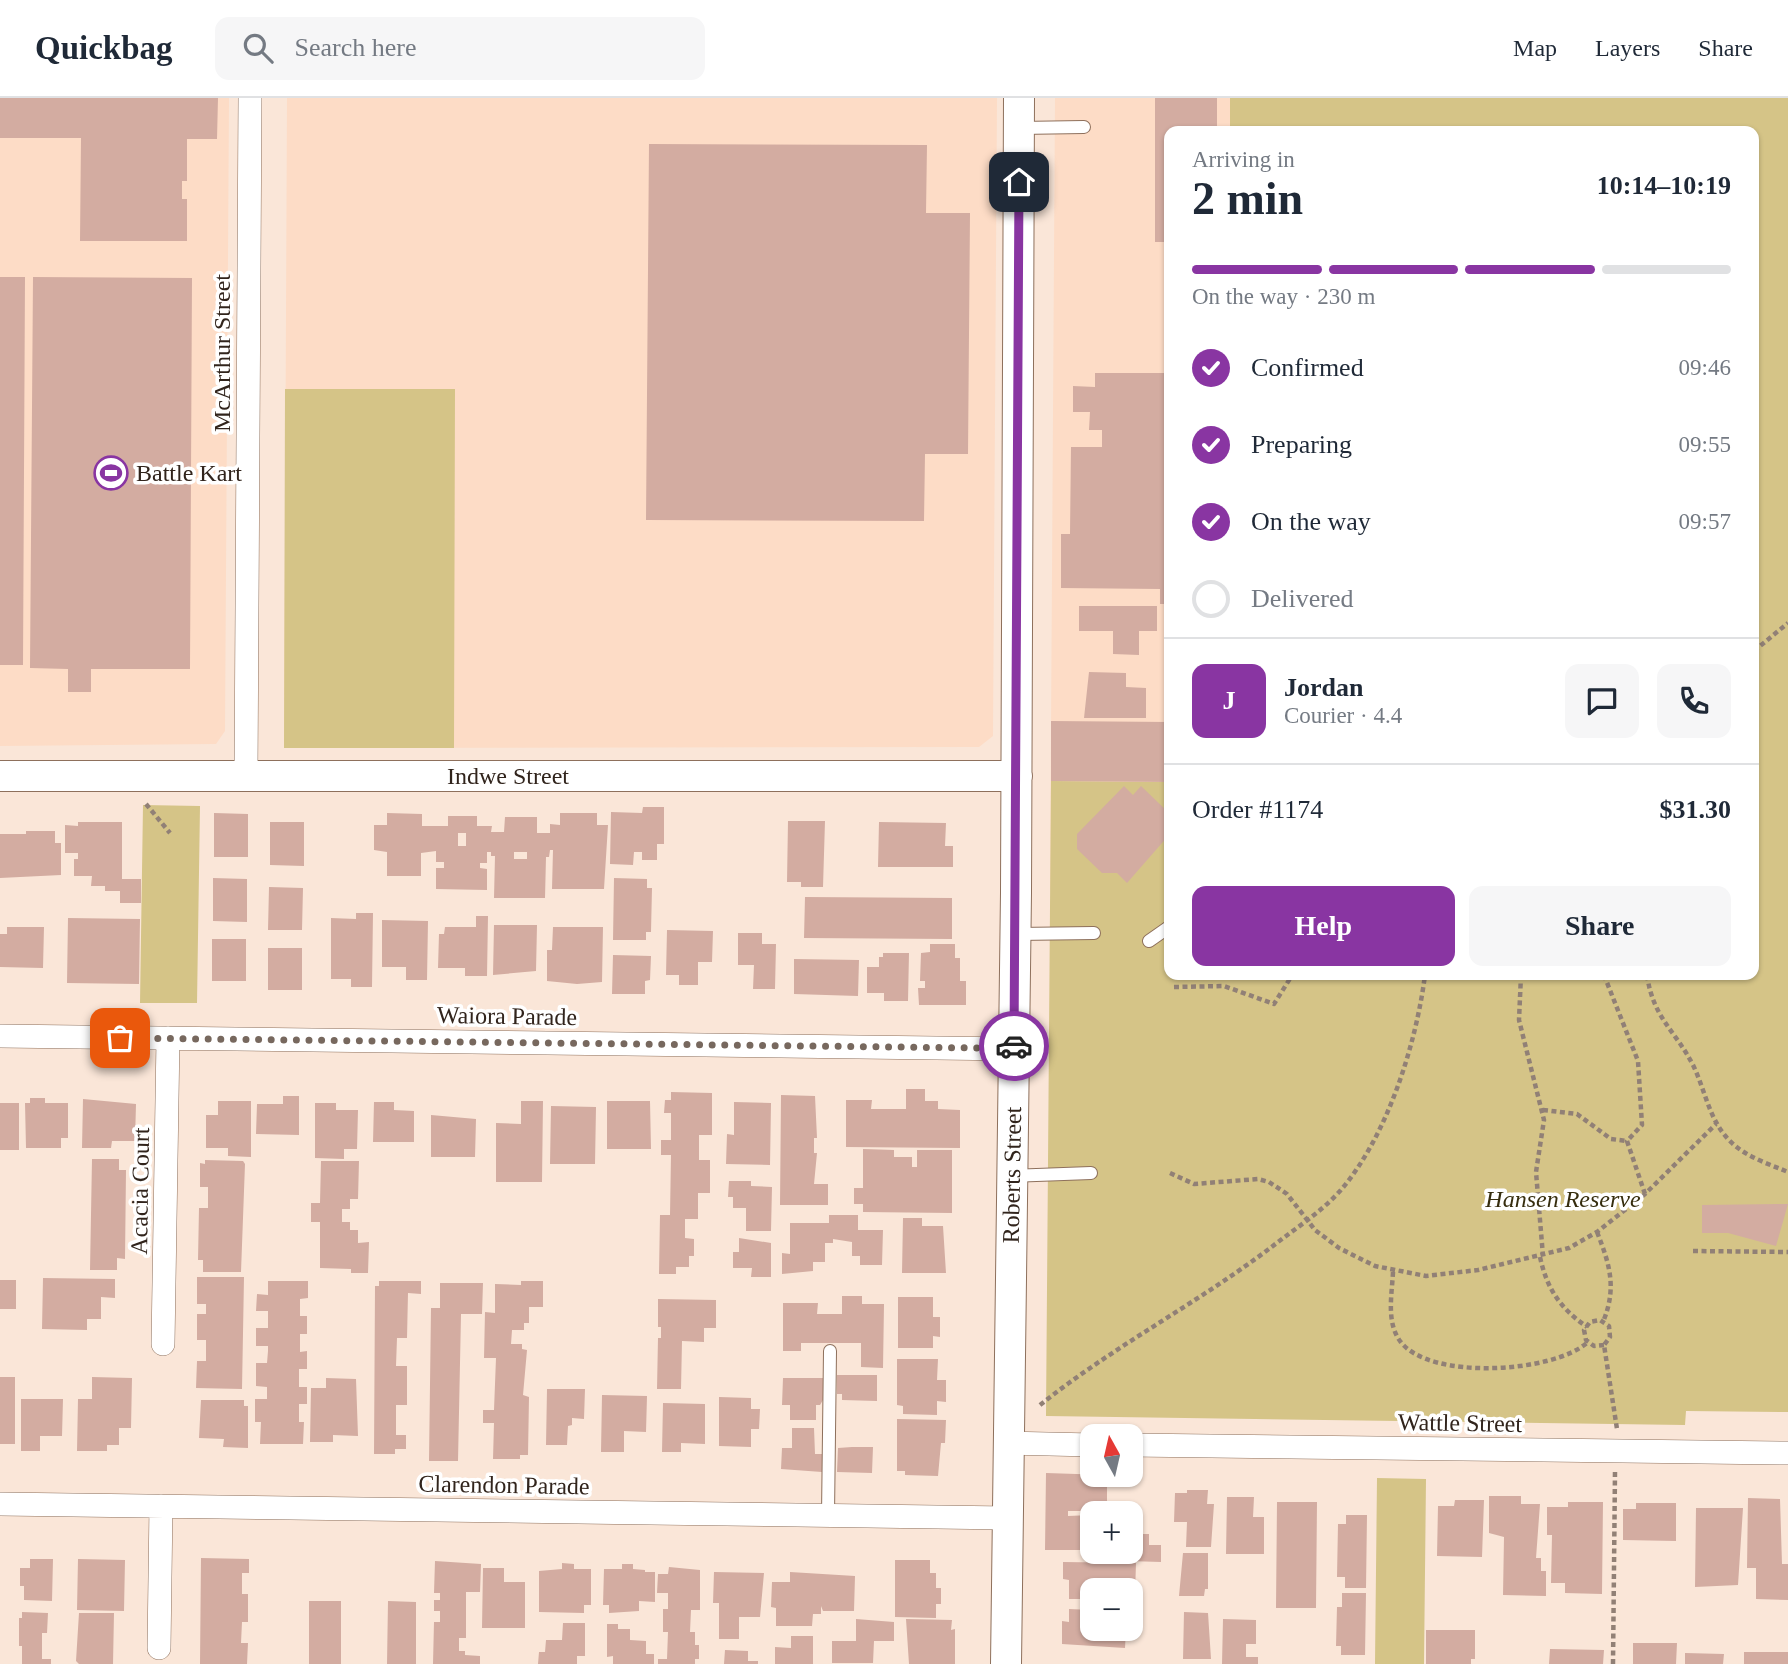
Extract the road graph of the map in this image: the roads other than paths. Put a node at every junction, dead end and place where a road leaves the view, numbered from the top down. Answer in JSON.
{"nodes":[{"id":1,"x":250,"y":98,"type":"edge"},
{"id":2,"x":1019,"y":98,"type":"edge"},
{"id":3,"x":1084,"y":127,"type":"dead end"},
{"id":4,"x":1019,"y":128,"type":"junction"},
{"id":5,"x":0,"y":776,"type":"edge"},
{"id":6,"x":247,"y":776,"type":"junction"},
{"id":7,"x":1017,"y":776,"type":"junction"},
{"id":8,"x":1164,"y":930,"type":"edge"},
{"id":9,"x":1094,"y":933,"type":"dead end"},
{"id":10,"x":1015,"y":934,"type":"junction"},
{"id":11,"x":1149,"y":941,"type":"dead end"},
{"id":12,"x":0,"y":1036,"type":"edge"},
{"id":13,"x":168,"y":1038,"type":"junction"},
{"id":14,"x":1014,"y":1049,"type":"junction"},
{"id":15,"x":1091,"y":1173,"type":"dead end"},
{"id":16,"x":1012,"y":1176,"type":"junction"},
{"id":17,"x":163,"y":1344,"type":"dead end"},
{"id":18,"x":830,"y":1351,"type":"dead end"},
{"id":19,"x":1008,"y":1443,"type":"junction"},
{"id":20,"x":1080,"y":1445,"type":"edge"},
{"id":21,"x":1143,"y":1445,"type":"edge"},
{"id":22,"x":1788,"y":1453,"type":"edge"},
{"id":23,"x":0,"y":1504,"type":"edge"},
{"id":24,"x":161,"y":1506,"type":"junction"},
{"id":25,"x":828,"y":1515,"type":"junction"},
{"id":26,"x":1007,"y":1518,"type":"junction"},
{"id":27,"x":159,"y":1648,"type":"dead end"},
{"id":28,"x":1006,"y":1664,"type":"edge"}],
"edges":[{"from":1,"to":6,"type":"street","name":"McArthur Street"},
{"from":2,"to":4,"type":"street","name":"Roberts Street"},
{"from":3,"to":4,"type":"lane"},
{"from":4,"to":7,"type":"street","name":"Roberts Street"},
{"from":5,"to":6,"type":"street","name":"Indwe Street"},
{"from":6,"to":7,"type":"street","name":"Indwe Street"},
{"from":7,"to":10,"type":"street","name":"Roberts Street"},
{"from":8,"to":11,"type":"lane"},
{"from":9,"to":10,"type":"lane"},
{"from":10,"to":14,"type":"street","name":"Roberts Street"},
{"from":12,"to":13,"type":"street","name":"Waiora Parade"},
{"from":13,"to":14,"type":"street","name":"Waiora Parade"},
{"from":13,"to":17,"type":"street","name":"Acacia Court"},
{"from":14,"to":16,"type":"street","name":"Roberts Street"},
{"from":15,"to":16,"type":"lane"},
{"from":16,"to":19,"type":"street","name":"Roberts Street"},
{"from":18,"to":25,"type":"lane"},
{"from":19,"to":20,"type":"street"},
{"from":19,"to":26,"type":"street","name":"Roberts Street"},
{"from":21,"to":22,"type":"street","name":"Wattle Street"},
{"from":23,"to":24,"type":"street","name":"Clarendon Parade"},
{"from":24,"to":25,"type":"street","name":"Clarendon Parade"},
{"from":24,"to":27,"type":"street"},
{"from":25,"to":26,"type":"street","name":"Clarendon Parade"},
{"from":26,"to":28,"type":"street","name":"Roberts Street"}]}
